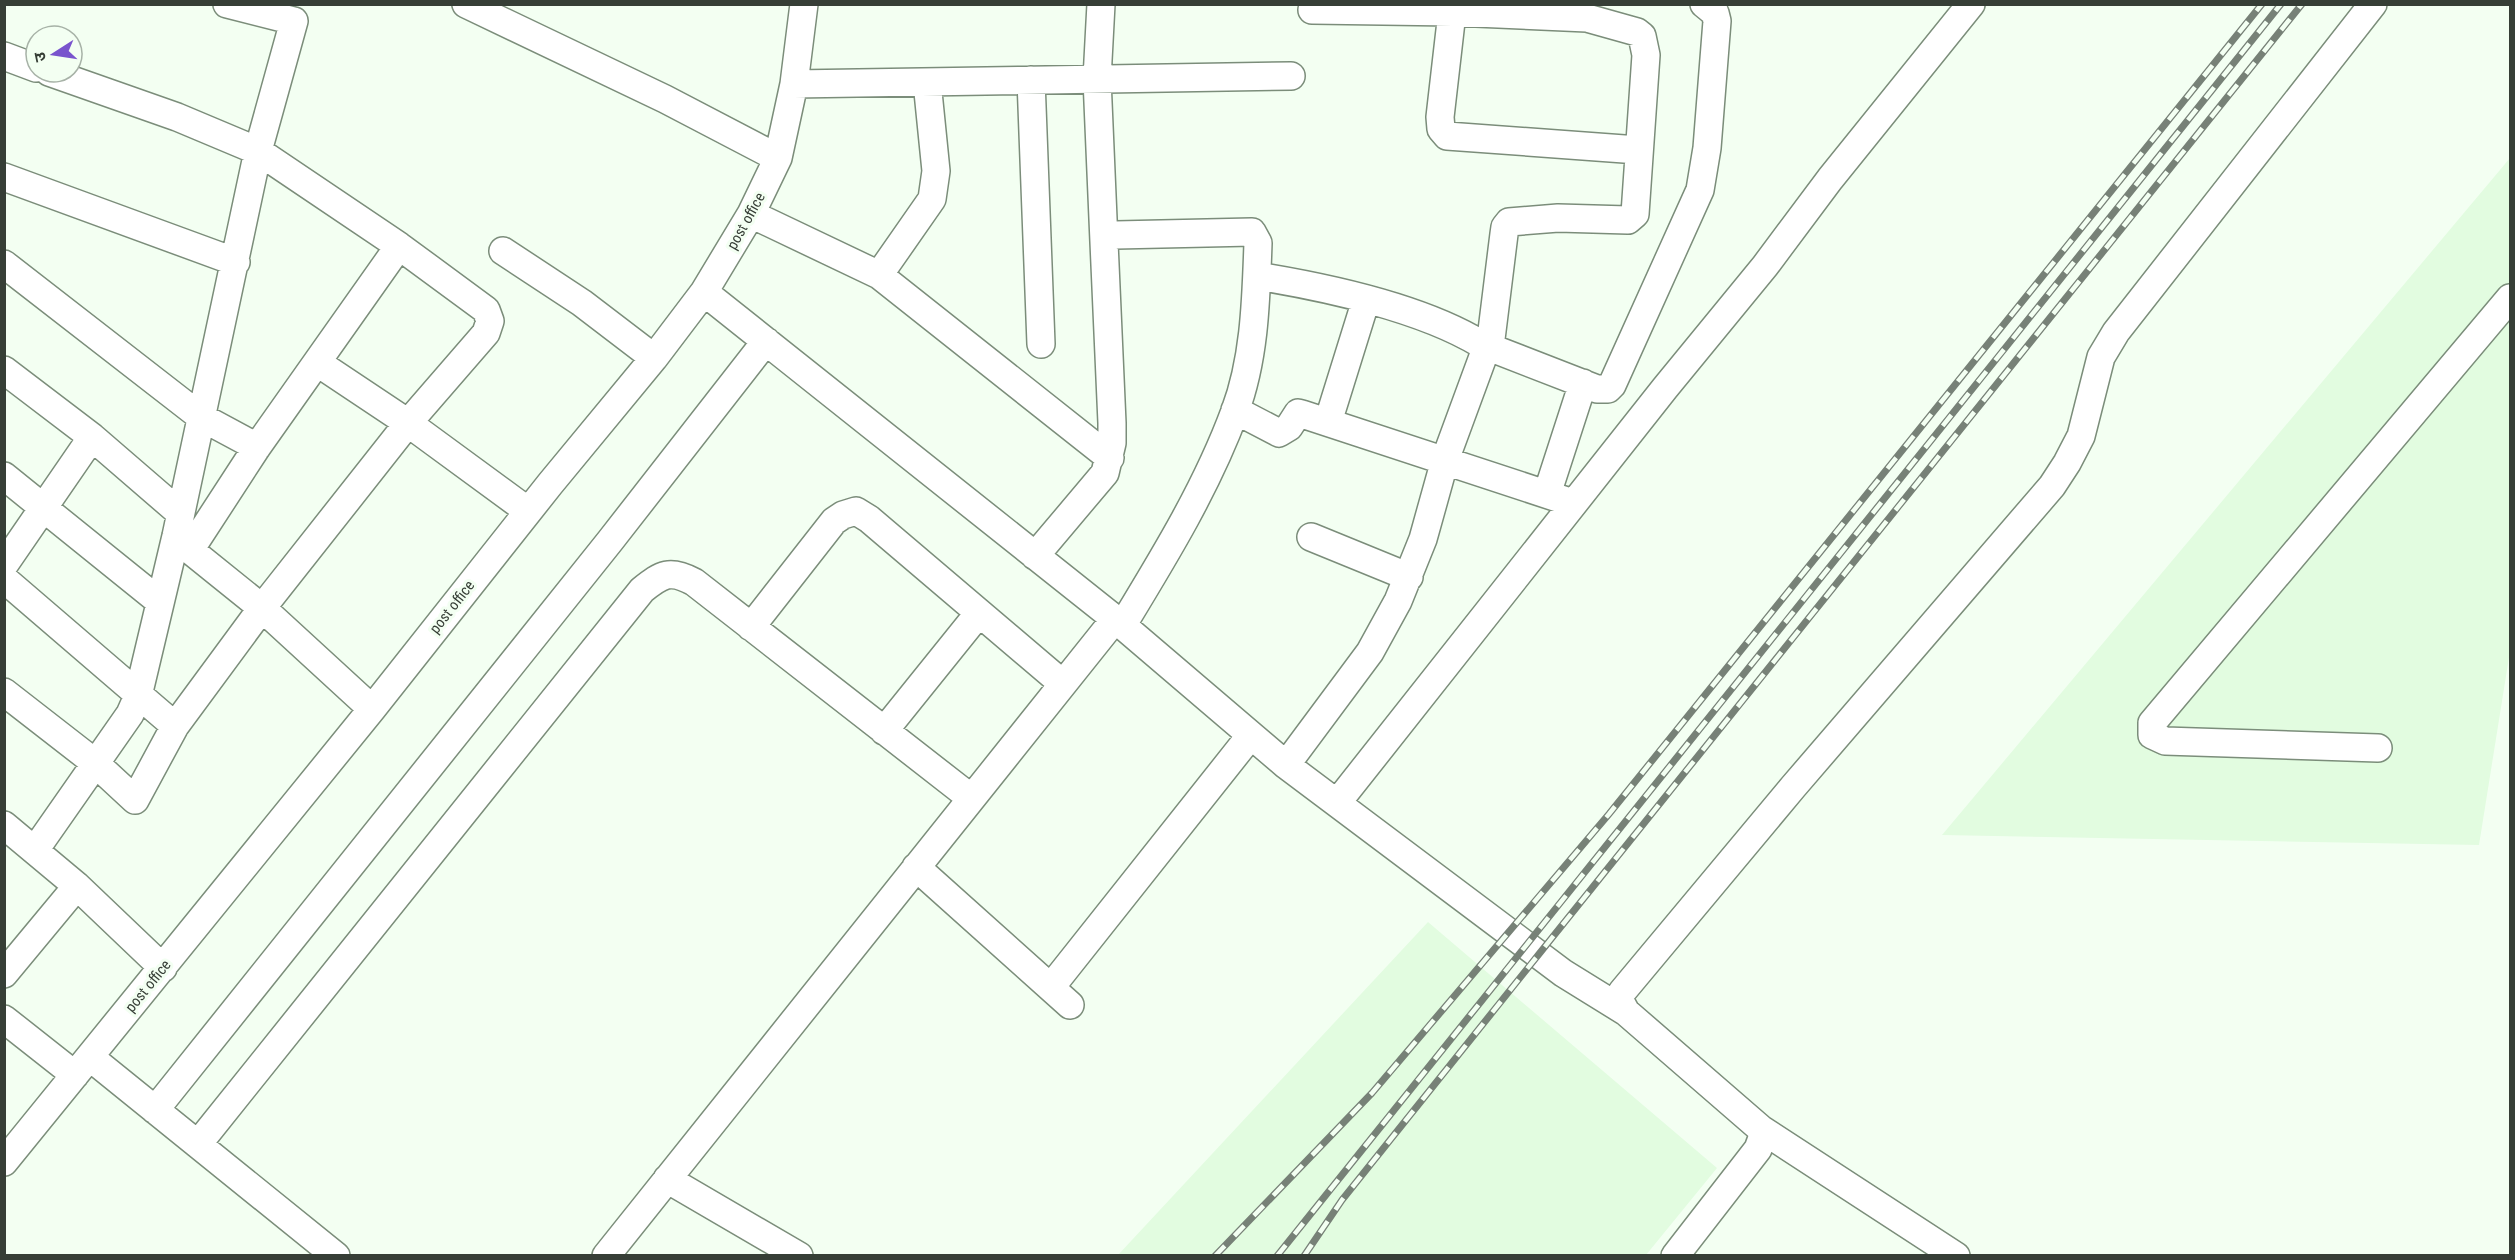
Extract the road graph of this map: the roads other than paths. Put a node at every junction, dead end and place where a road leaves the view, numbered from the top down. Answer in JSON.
{"nodes":[{"id":1,"x":227,"y":4,"type":"edge"},
{"id":2,"x":466,"y":4,"type":"edge"},
{"id":3,"x":804,"y":4,"type":"edge"},
{"id":4,"x":1101,"y":4,"type":"edge"},
{"id":5,"x":1704,"y":4,"type":"edge"},
{"id":6,"x":1971,"y":4,"type":"edge"},
{"id":7,"x":2373,"y":4,"type":"edge"},
{"id":8,"x":1453,"y":8,"type":"edge"},
{"id":9,"x":1312,"y":10,"type":"dead end"},
{"id":10,"x":1589,"y":11,"type":"edge"},
{"id":11,"x":4,"y":56,"type":"edge"},
{"id":12,"x":24,"y":64,"type":"edge"},
{"id":13,"x":1291,"y":76,"type":"dead end"},
{"id":14,"x":1097,"y":79,"type":"junction"},
{"id":15,"x":1032,"y":80,"type":"junction"},
{"id":16,"x":927,"y":82,"type":"junction"},
{"id":17,"x":83,"y":84,"type":"edge"},
{"id":18,"x":794,"y":84,"type":"junction"},
{"id":19,"x":1638,"y":150,"type":"junction"},
{"id":20,"x":258,"y":151,"type":"junction"},
{"id":21,"x":778,"y":158,"type":"junction"},
{"id":22,"x":4,"y":177,"type":"edge"},
{"id":23,"x":751,"y":214,"type":"junction"},
{"id":24,"x":1104,"y":242,"type":"junction"},
{"id":25,"x":399,"y":246,"type":"junction"},
{"id":26,"x":503,"y":251,"type":"dead end"},
{"id":27,"x":236,"y":262,"type":"junction"},
{"id":28,"x":4,"y":264,"type":"edge"},
{"id":29,"x":879,"y":275,"type":"junction"},
{"id":30,"x":1257,"y":276,"type":"junction"},
{"id":31,"x":704,"y":292,"type":"junction"},
{"id":32,"x":2511,"y":298,"type":"edge"},
{"id":33,"x":1366,"y":300,"type":"junction"},
{"id":34,"x":766,"y":341,"type":"junction"},
{"id":35,"x":1041,"y":344,"type":"dead end"},
{"id":36,"x":1486,"y":345,"type":"junction"},
{"id":37,"x":654,"y":358,"type":"junction"},
{"id":38,"x":318,"y":363,"type":"junction"},
{"id":39,"x":4,"y":370,"type":"edge"},
{"id":40,"x":1583,"y":383,"type":"junction"},
{"id":41,"x":1235,"y":410,"type":"junction"},
{"id":42,"x":201,"y":417,"type":"junction"},
{"id":43,"x":1328,"y":422,"type":"junction"},
{"id":44,"x":408,"y":423,"type":"junction"},
{"id":45,"x":92,"y":437,"type":"junction"},
{"id":46,"x":257,"y":447,"type":"junction"},
{"id":47,"x":1110,"y":458,"type":"junction"},
{"id":48,"x":1445,"y":460,"type":"junction"},
{"id":49,"x":4,"y":476,"type":"edge"},
{"id":50,"x":1547,"y":494,"type":"junction"},
{"id":51,"x":1573,"y":503,"type":"junction"},
{"id":52,"x":44,"y":506,"type":"junction"},
{"id":53,"x":528,"y":511,"type":"junction"},
{"id":54,"x":182,"y":533,"type":"junction"},
{"id":55,"x":1311,"y":537,"type":"dead end"},
{"id":56,"x":1035,"y":556,"type":"junction"},
{"id":57,"x":4,"y":565,"type":"edge"},
{"id":58,"x":1409,"y":577,"type":"junction"},
{"id":59,"x":4,"y":579,"type":"edge"},
{"id":60,"x":159,"y":601,"type":"junction"},
{"id":61,"x":262,"y":608,"type":"junction"},
{"id":62,"x":979,"y":613,"type":"junction"},
{"id":63,"x":1119,"y":623,"type":"junction"},
{"id":64,"x":751,"y":627,"type":"junction"},
{"id":65,"x":1063,"y":684,"type":"junction"},
{"id":66,"x":4,"y":692,"type":"edge"},
{"id":67,"x":138,"y":696,"type":"junction"},
{"id":68,"x":372,"y":709,"type":"junction"},
{"id":69,"x":175,"y":726,"type":"junction"},
{"id":70,"x":884,"y":731,"type":"junction"},
{"id":71,"x":1251,"y":735,"type":"junction"},
{"id":72,"x":2378,"y":748,"type":"dead end"},
{"id":73,"x":94,"y":762,"type":"junction"},
{"id":74,"x":1286,"y":765,"type":"junction"},
{"id":75,"x":971,"y":798,"type":"junction"},
{"id":76,"x":1336,"y":803,"type":"junction"},
{"id":77,"x":4,"y":825,"type":"edge"},
{"id":78,"x":35,"y":850,"type":"junction"},
{"id":79,"x":916,"y":867,"type":"junction"},
{"id":80,"x":77,"y":886,"type":"junction"},
{"id":81,"x":163,"y":968,"type":"junction"},
{"id":82,"x":4,"y":974,"type":"edge"},
{"id":83,"x":1626,"y":1012,"type":"junction"},
{"id":84,"x":4,"y":1019,"type":"edge"},
{"id":85,"x":83,"y":1066,"type":"junction"},
{"id":86,"x":155,"y":1110,"type":"junction"},
{"id":87,"x":1761,"y":1129,"type":"junction"},
{"id":88,"x":198,"y":1144,"type":"junction"},
{"id":89,"x":4,"y":1162,"type":"edge"},
{"id":90,"x":667,"y":1179,"type":"junction"},
{"id":91,"x":336,"y":1256,"type":"edge"},
{"id":92,"x":606,"y":1256,"type":"edge"},
{"id":93,"x":798,"y":1256,"type":"edge"},
{"id":94,"x":1675,"y":1256,"type":"edge"},
{"id":95,"x":1956,"y":1256,"type":"edge"}],
"edges":[{"from":1,"to":20,"type":"street"},
{"from":2,"to":21,"type":"street"},
{"from":3,"to":18,"type":"street","name":"post office"},
{"from":4,"to":14,"type":"street"},
{"from":5,"to":40,"type":"street"},
{"from":6,"to":51,"type":"street"},
{"from":7,"to":83,"type":"street"},
{"from":8,"to":9,"type":"street"},
{"from":8,"to":10,"type":"street"},
{"from":8,"to":19,"type":"street"},
{"from":10,"to":19,"type":"street"},
{"from":11,"to":12,"type":"street"},
{"from":13,"to":14,"type":"street"},
{"from":14,"to":15,"type":"street"},
{"from":14,"to":24,"type":"street"},
{"from":15,"to":16,"type":"street"},
{"from":15,"to":35,"type":"street"},
{"from":16,"to":18,"type":"street"},
{"from":16,"to":29,"type":"street"},
{"from":17,"to":20,"type":"street"},
{"from":18,"to":21,"type":"street","name":"post office"},
{"from":19,"to":36,"type":"street"},
{"from":20,"to":25,"type":"street"},
{"from":20,"to":27,"type":"street"},
{"from":21,"to":23,"type":"street","name":"post office"},
{"from":22,"to":27,"type":"street"},
{"from":23,"to":29,"type":"street"},
{"from":23,"to":31,"type":"street","name":"post office"},
{"from":24,"to":30,"type":"street"},
{"from":24,"to":47,"type":"street"},
{"from":25,"to":38,"type":"street"},
{"from":25,"to":44,"type":"street"},
{"from":26,"to":37,"type":"street"},
{"from":27,"to":42,"type":"street"},
{"from":28,"to":42,"type":"street"},
{"from":29,"to":47,"type":"street"},
{"from":30,"to":33,"type":"street"},
{"from":30,"to":41,"type":"street"},
{"from":31,"to":34,"type":"street"},
{"from":31,"to":37,"type":"street","name":"post office"},
{"from":32,"to":72,"type":"street"},
{"from":33,"to":36,"type":"street"},
{"from":33,"to":43,"type":"street"},
{"from":34,"to":56,"type":"street"},
{"from":34,"to":86,"type":"street"},
{"from":36,"to":40,"type":"street"},
{"from":36,"to":48,"type":"street"},
{"from":37,"to":53,"type":"street","name":"post office"},
{"from":38,"to":44,"type":"street"},
{"from":38,"to":46,"type":"street"},
{"from":39,"to":45,"type":"street"},
{"from":40,"to":50,"type":"street"},
{"from":41,"to":43,"type":"street"},
{"from":41,"to":63,"type":"street"},
{"from":42,"to":46,"type":"street"},
{"from":42,"to":54,"type":"street"},
{"from":43,"to":48,"type":"street"},
{"from":44,"to":53,"type":"street"},
{"from":44,"to":61,"type":"street"},
{"from":45,"to":52,"type":"street"},
{"from":45,"to":54,"type":"street"},
{"from":46,"to":54,"type":"street"},
{"from":47,"to":56,"type":"street"},
{"from":48,"to":50,"type":"street"},
{"from":48,"to":58,"type":"street"},
{"from":49,"to":52,"type":"street"},
{"from":50,"to":51,"type":"street"},
{"from":51,"to":76,"type":"street"},
{"from":52,"to":57,"type":"street"},
{"from":52,"to":60,"type":"street"},
{"from":53,"to":68,"type":"street","name":"post office"},
{"from":54,"to":60,"type":"street"},
{"from":54,"to":61,"type":"street"},
{"from":55,"to":58,"type":"street"},
{"from":56,"to":63,"type":"street"},
{"from":58,"to":74,"type":"street"},
{"from":59,"to":67,"type":"street"},
{"from":60,"to":67,"type":"street"},
{"from":61,"to":68,"type":"street"},
{"from":61,"to":69,"type":"street"},
{"from":62,"to":64,"type":"street"},
{"from":62,"to":65,"type":"street"},
{"from":62,"to":70,"type":"street"},
{"from":63,"to":65,"type":"street"},
{"from":63,"to":71,"type":"street"},
{"from":64,"to":70,"type":"street"},
{"from":64,"to":88,"type":"street"},
{"from":65,"to":75,"type":"street"},
{"from":66,"to":73,"type":"street"},
{"from":67,"to":69,"type":"street"},
{"from":67,"to":73,"type":"street"},
{"from":68,"to":81,"type":"street","name":"post office"},
{"from":69,"to":73,"type":"street"},
{"from":70,"to":75,"type":"street"},
{"from":71,"to":74,"type":"street"},
{"from":71,"to":79,"type":"street"},
{"from":73,"to":78,"type":"street"},
{"from":74,"to":76,"type":"street"},
{"from":75,"to":79,"type":"street"},
{"from":76,"to":83,"type":"street"},
{"from":77,"to":78,"type":"street"},
{"from":78,"to":80,"type":"street"},
{"from":79,"to":90,"type":"street"},
{"from":80,"to":81,"type":"street"},
{"from":80,"to":82,"type":"street"},
{"from":81,"to":85,"type":"street","name":"post office"},
{"from":83,"to":87,"type":"street"},
{"from":84,"to":85,"type":"street"},
{"from":85,"to":86,"type":"street"},
{"from":85,"to":89,"type":"street","name":"post office"},
{"from":86,"to":88,"type":"street"},
{"from":87,"to":94,"type":"street"},
{"from":87,"to":95,"type":"street"},
{"from":88,"to":91,"type":"street"},
{"from":90,"to":92,"type":"street"},
{"from":90,"to":93,"type":"street"}]}
